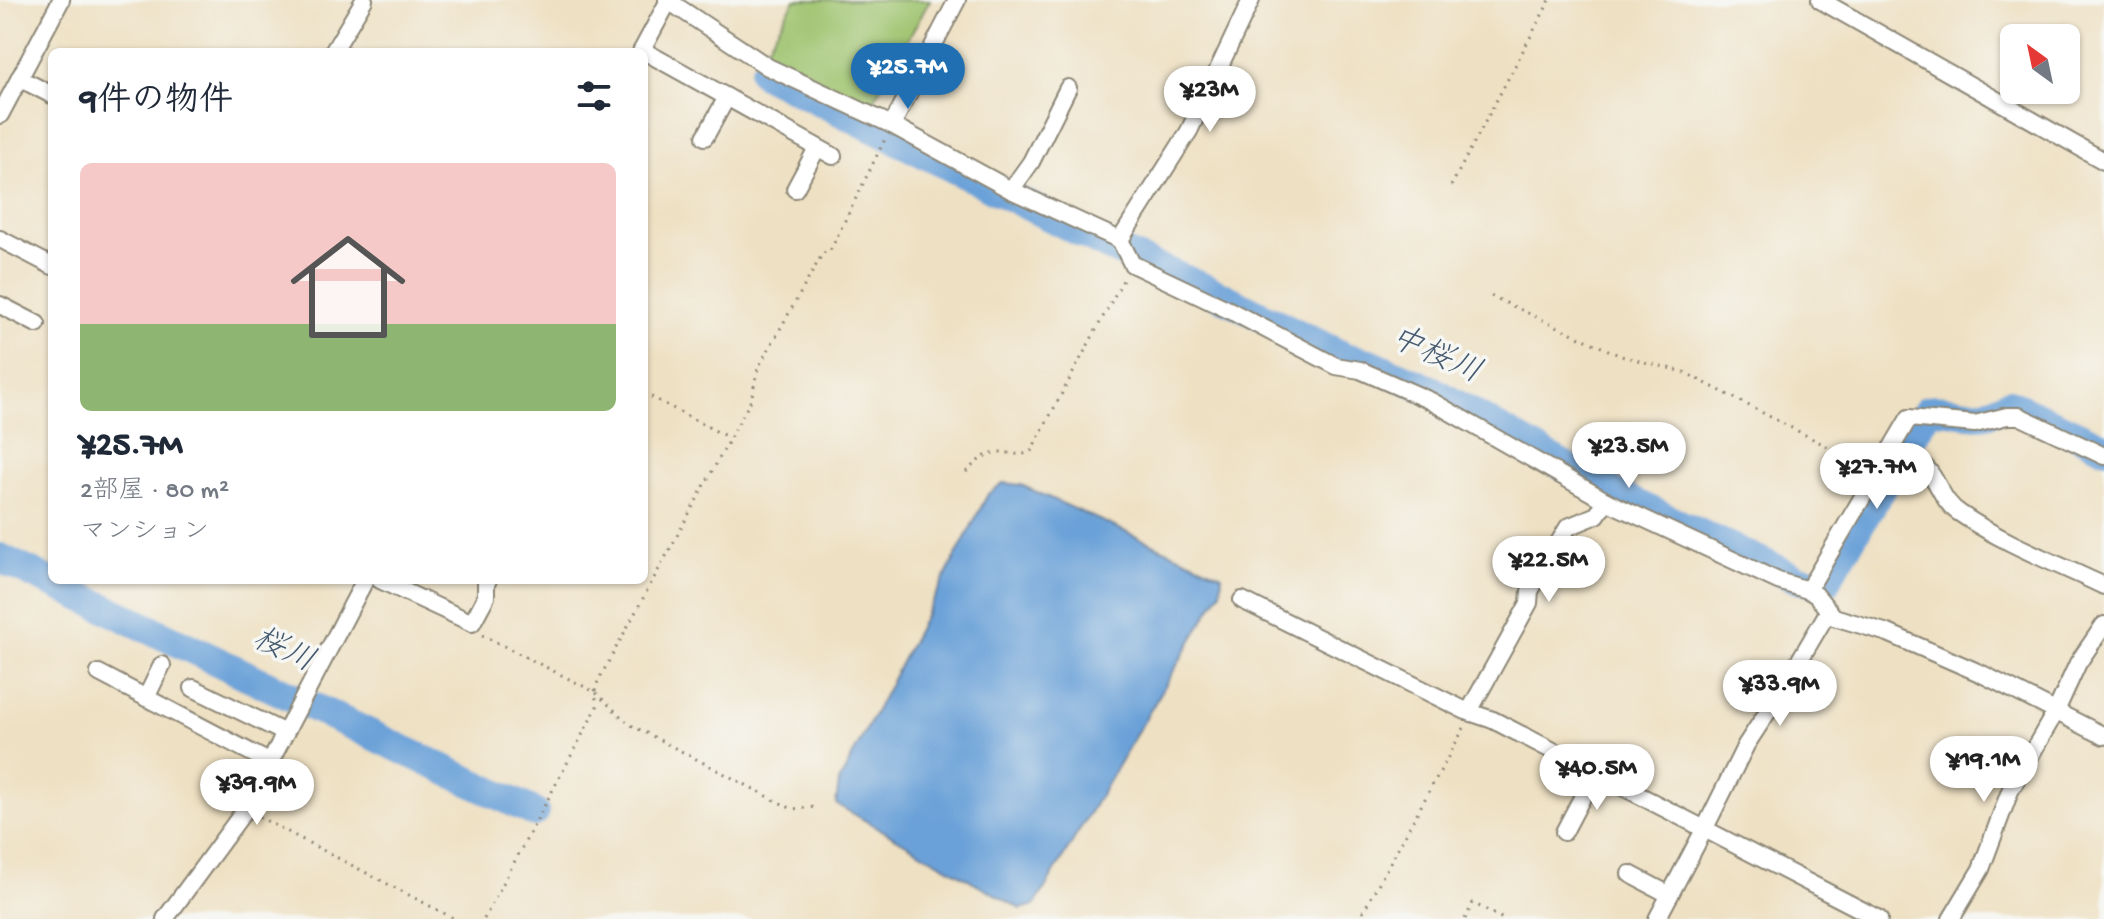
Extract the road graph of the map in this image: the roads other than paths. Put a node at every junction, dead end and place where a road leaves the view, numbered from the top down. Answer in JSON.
{"nodes":[{"id":1,"x":61,"y":0,"type":"edge"},
{"id":2,"x":364,"y":0,"type":"edge"},
{"id":3,"x":668,"y":0,"type":"edge"},
{"id":4,"x":957,"y":0,"type":"edge"},
{"id":5,"x":1251,"y":0,"type":"edge"},
{"id":6,"x":1820,"y":0,"type":"edge"},
{"id":7,"x":335,"y":48,"type":"edge"},
{"id":8,"x":644,"y":48,"type":"edge"},
{"id":9,"x":648,"y":54,"type":"edge"},
{"id":10,"x":19,"y":78,"type":"junction"},
{"id":11,"x":1068,"y":88,"type":"dead end"},
{"id":12,"x":48,"y":93,"type":"edge"},
{"id":13,"x":727,"y":97,"type":"junction"},
{"id":14,"x":0,"y":115,"type":"edge"},
{"id":15,"x":889,"y":131,"type":"junction"},
{"id":16,"x":705,"y":137,"type":"dead end"},
{"id":17,"x":817,"y":148,"type":"junction"},
{"id":18,"x":833,"y":156,"type":"dead end"},
{"id":19,"x":2104,"y":161,"type":"edge"},
{"id":20,"x":795,"y":189,"type":"dead end"},
{"id":21,"x":1011,"y":190,"type":"junction"},
{"id":22,"x":0,"y":239,"type":"edge"},
{"id":23,"x":1126,"y":252,"type":"junction"},
{"id":24,"x":48,"y":264,"type":"edge"},
{"id":25,"x":0,"y":305,"type":"edge"},
{"id":26,"x":37,"y":324,"type":"dead end"},
{"id":27,"x":1896,"y":452,"type":"junction"},
{"id":28,"x":2104,"y":456,"type":"edge"},
{"id":29,"x":1606,"y":501,"type":"junction"},
{"id":30,"x":363,"y":584,"type":"edge"},
{"id":31,"x":389,"y":584,"type":"edge"},
{"id":32,"x":486,"y":584,"type":"edge"},
{"id":33,"x":1811,"y":584,"type":"junction"},
{"id":34,"x":2104,"y":586,"type":"edge"},
{"id":35,"x":1242,"y":600,"type":"dead end"},
{"id":36,"x":1828,"y":612,"type":"junction"},
{"id":37,"x":2104,"y":625,"type":"edge"},
{"id":38,"x":162,"y":665,"type":"dead end"},
{"id":39,"x":99,"y":673,"type":"dead end"},
{"id":40,"x":193,"y":688,"type":"dead end"},
{"id":41,"x":146,"y":698,"type":"junction"},
{"id":42,"x":2056,"y":711,"type":"junction"},
{"id":43,"x":1472,"y":713,"type":"junction"},
{"id":44,"x":285,"y":733,"type":"junction"},
{"id":45,"x":2104,"y":736,"type":"edge"},
{"id":46,"x":269,"y":762,"type":"junction"},
{"id":47,"x":1595,"y":773,"type":"junction"},
{"id":48,"x":1704,"y":830,"type":"junction"},
{"id":49,"x":1564,"y":832,"type":"dead end"},
{"id":50,"x":1630,"y":874,"type":"dead end"},
{"id":51,"x":1670,"y":895,"type":"junction"},
{"id":52,"x":165,"y":919,"type":"edge"},
{"id":53,"x":1657,"y":919,"type":"edge"},
{"id":54,"x":1879,"y":919,"type":"edge"},
{"id":55,"x":1951,"y":919,"type":"edge"}],
"edges":[{"from":1,"to":10,"type":"street"},
{"from":2,"to":7,"type":"street"},
{"from":3,"to":8,"type":"street"},
{"from":3,"to":15,"type":"street"},
{"from":4,"to":15,"type":"street"},
{"from":5,"to":23,"type":"street"},
{"from":6,"to":19,"type":"street"},
{"from":9,"to":13,"type":"street"},
{"from":10,"to":12,"type":"street"},
{"from":10,"to":14,"type":"street"},
{"from":11,"to":21,"type":"street"},
{"from":13,"to":16,"type":"street"},
{"from":13,"to":17,"type":"street"},
{"from":15,"to":21,"type":"street"},
{"from":17,"to":18,"type":"street"},
{"from":17,"to":20,"type":"street"},
{"from":21,"to":23,"type":"street"},
{"from":22,"to":24,"type":"street"},
{"from":23,"to":29,"type":"street"},
{"from":25,"to":26,"type":"street"},
{"from":27,"to":28,"type":"street"},
{"from":27,"to":33,"type":"street"},
{"from":27,"to":34,"type":"street"},
{"from":29,"to":33,"type":"street"},
{"from":29,"to":43,"type":"street"},
{"from":30,"to":44,"type":"street"},
{"from":31,"to":32,"type":"street"},
{"from":33,"to":36,"type":"street"},
{"from":35,"to":43,"type":"street"},
{"from":36,"to":42,"type":"street"},
{"from":36,"to":48,"type":"street"},
{"from":37,"to":42,"type":"street"},
{"from":38,"to":41,"type":"street"},
{"from":39,"to":41,"type":"street"},
{"from":40,"to":44,"type":"street"},
{"from":41,"to":46,"type":"street"},
{"from":42,"to":45,"type":"street"},
{"from":42,"to":55,"type":"street"},
{"from":43,"to":47,"type":"street"},
{"from":44,"to":46,"type":"street"},
{"from":46,"to":52,"type":"street"},
{"from":47,"to":48,"type":"street"},
{"from":47,"to":49,"type":"street"},
{"from":48,"to":51,"type":"street"},
{"from":48,"to":54,"type":"street"},
{"from":50,"to":51,"type":"street"},
{"from":51,"to":53,"type":"street"}]}
